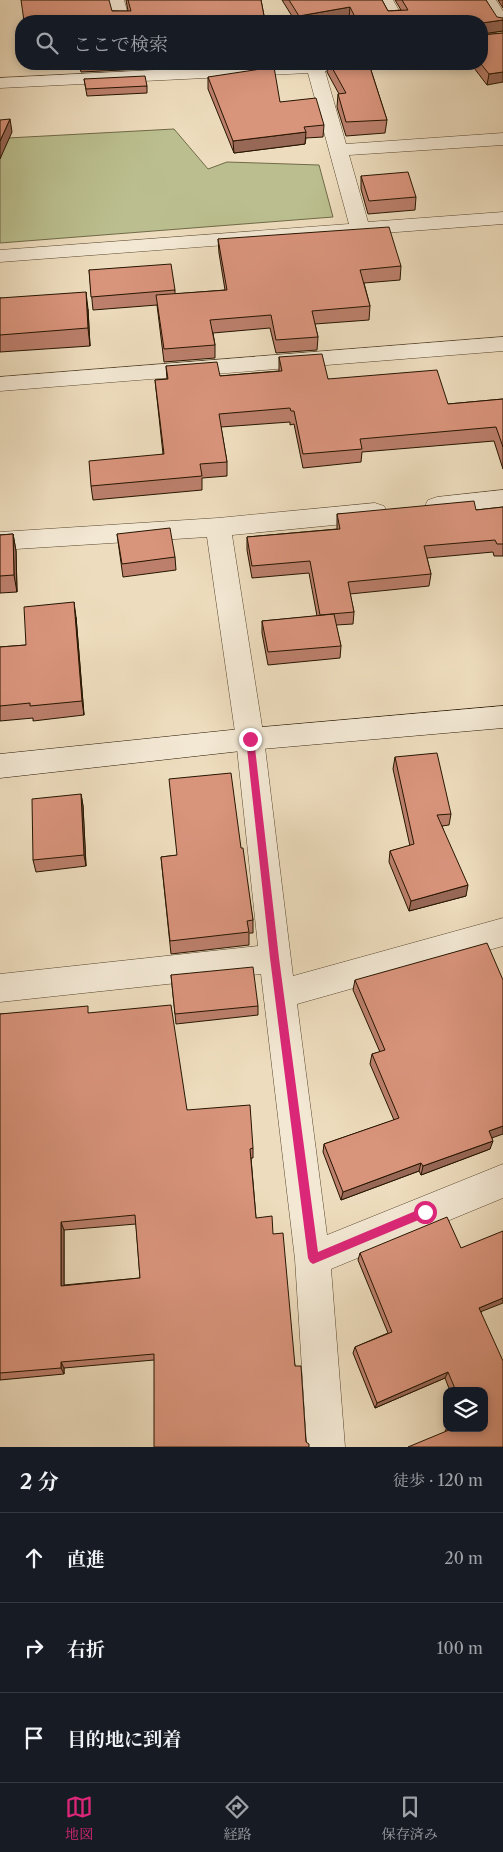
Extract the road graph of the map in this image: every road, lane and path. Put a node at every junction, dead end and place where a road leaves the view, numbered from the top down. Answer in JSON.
{"nodes":[{"id":1,"x":116,"y":0,"type":"edge"},
{"id":2,"x":385,"y":0,"type":"edge"},
{"id":3,"x":487,"y":0,"type":"edge"},
{"id":4,"x":120,"y":15,"type":"edge"},
{"id":5,"x":394,"y":15,"type":"edge"},
{"id":6,"x":501,"y":33,"type":"edge"},
{"id":7,"x":134,"y":70,"type":"edge"},
{"id":8,"x":316,"y":70,"type":"edge"},
{"id":9,"x":0,"y":84,"type":"edge"},
{"id":10,"x":503,"y":139,"type":"edge"},
{"id":11,"x":339,"y":150,"type":"junction"},
{"id":12,"x":503,"y":218,"type":"edge"},
{"id":13,"x":360,"y":228,"type":"junction"},
{"id":14,"x":0,"y":256,"type":"edge"},
{"id":15,"x":503,"y":344,"type":"edge"},
{"id":16,"x":0,"y":384,"type":"edge"},
{"id":17,"x":503,"y":499,"type":"edge"},
{"id":18,"x":218,"y":527,"type":"junction"},
{"id":19,"x":0,"y":541,"type":"edge"},
{"id":20,"x":503,"y":717,"type":"edge"},
{"id":21,"x":250,"y":739,"type":"junction"},
{"id":22,"x":0,"y":766,"type":"edge"},
{"id":23,"x":503,"y":932,"type":"edge"},
{"id":24,"x":275,"y":958,"type":"junction"},
{"id":25,"x":0,"y":988,"type":"edge"},
{"id":26,"x":279,"y":994,"type":"junction"},
{"id":27,"x":503,"y":1181,"type":"edge"},
{"id":28,"x":313,"y":1258,"type":"junction"},
{"id":29,"x":326,"y":1447,"type":"edge"}],
"edges":[{"from":1,"to":4,"type":"street"},
{"from":2,"to":5,"type":"street"},
{"from":3,"to":6,"type":"street"},
{"from":7,"to":9,"type":"street"},
{"from":8,"to":11,"type":"street"},
{"from":10,"to":11,"type":"street"},
{"from":11,"to":13,"type":"street"},
{"from":12,"to":13,"type":"street"},
{"from":13,"to":14,"type":"street"},
{"from":15,"to":16,"type":"street"},
{"from":17,"to":18,"type":"street"},
{"from":18,"to":19,"type":"street"},
{"from":18,"to":21,"type":"street"},
{"from":20,"to":21,"type":"street"},
{"from":21,"to":22,"type":"street"},
{"from":21,"to":24,"type":"street"},
{"from":23,"to":26,"type":"street"},
{"from":24,"to":25,"type":"street"},
{"from":24,"to":26,"type":"street"},
{"from":26,"to":28,"type":"street"},
{"from":27,"to":28,"type":"street"},
{"from":28,"to":29,"type":"street"}]}
